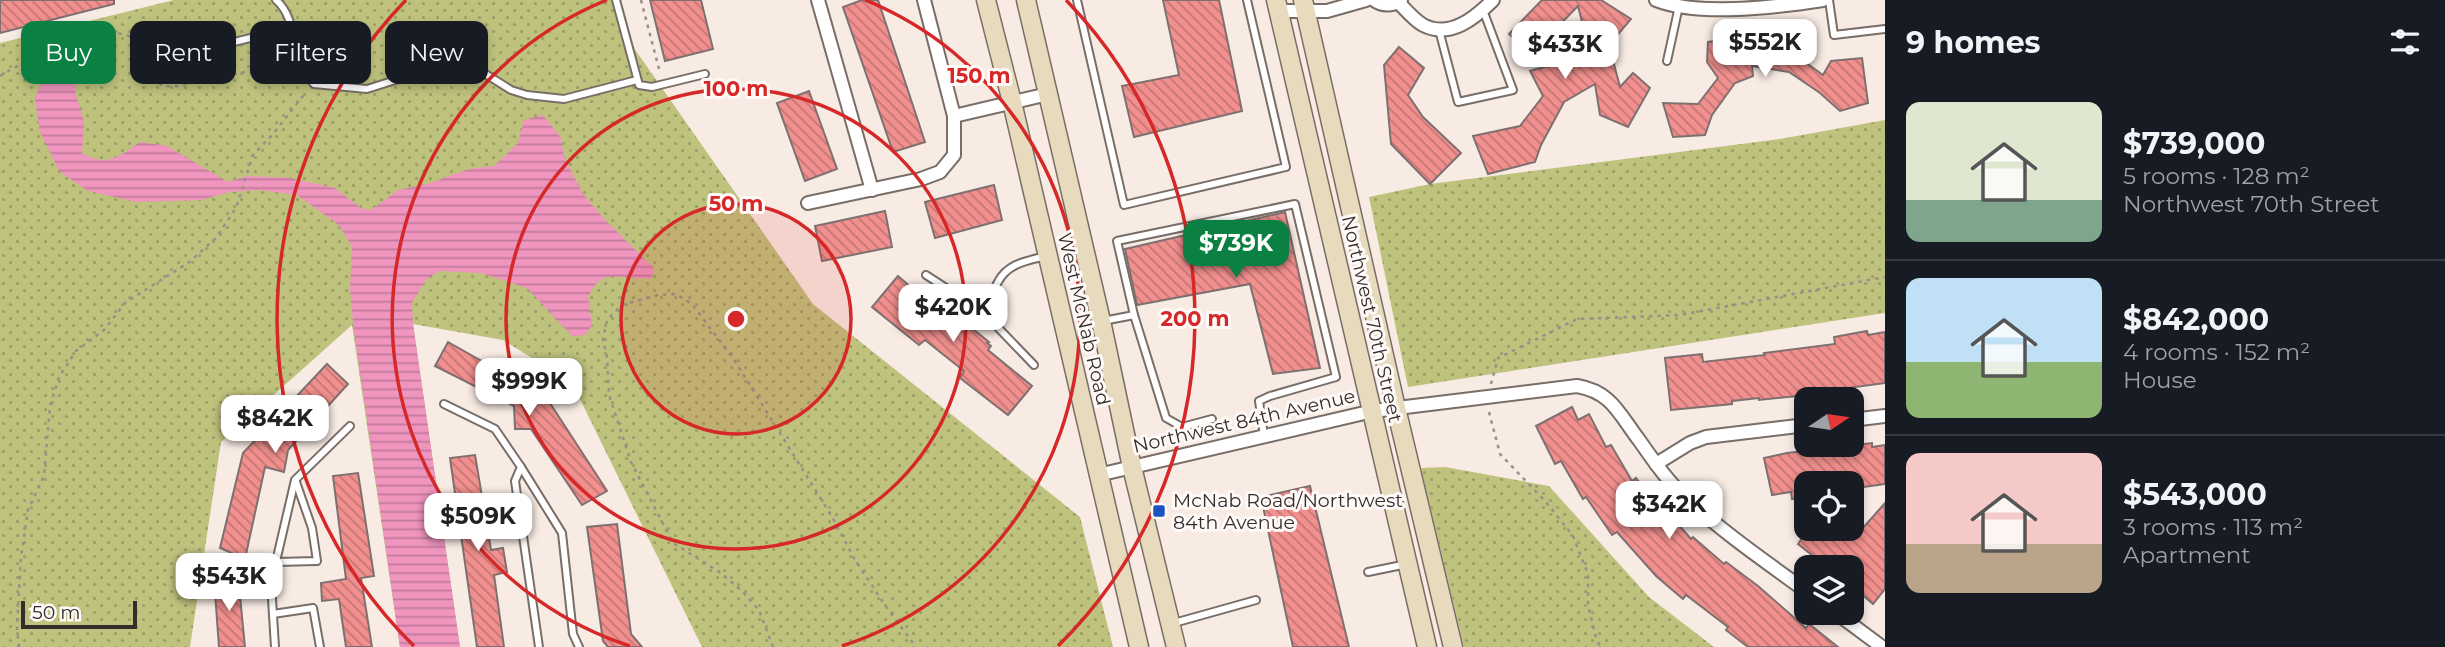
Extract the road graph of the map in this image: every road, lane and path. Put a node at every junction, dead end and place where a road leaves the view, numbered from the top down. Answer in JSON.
{"nodes":[{"id":1,"x":276,"y":0,"type":"edge"},
{"id":2,"x":616,"y":0,"type":"edge"},
{"id":3,"x":641,"y":0,"type":"edge"},
{"id":4,"x":818,"y":0,"type":"edge"},
{"id":5,"x":924,"y":0,"type":"edge"},
{"id":6,"x":986,"y":0,"type":"edge"},
{"id":7,"x":1026,"y":0,"type":"edge"},
{"id":8,"x":1077,"y":0,"type":"edge"},
{"id":9,"x":1247,"y":0,"type":"edge"},
{"id":10,"x":1366,"y":0,"type":"edge"},
{"id":11,"x":1374,"y":0,"type":"edge"},
{"id":12,"x":1656,"y":0,"type":"edge"},
{"id":13,"x":1823,"y":0,"type":"edge"},
{"id":14,"x":1829,"y":0,"type":"edge"},
{"id":15,"x":1400,"y":1,"type":"edge"},
{"id":16,"x":1282,"y":4,"type":"edge"},
{"id":17,"x":1488,"y":5,"type":"edge"},
{"id":18,"x":1304,"y":6,"type":"edge"},
{"id":19,"x":1679,"y":6,"type":"junction"},
{"id":20,"x":288,"y":21,"type":"edge"},
{"id":21,"x":1885,"y":29,"type":"edge"},
{"id":22,"x":1439,"y":30,"type":"junction"},
{"id":23,"x":1667,"y":61,"type":"dead end"},
{"id":24,"x":659,"y":69,"type":"dead end"},
{"id":25,"x":250,"y":71,"type":"edge"},
{"id":26,"x":705,"y":74,"type":"dead end"},
{"id":27,"x":0,"y":76,"type":"edge"},
{"id":28,"x":637,"y":80,"type":"junction"},
{"id":29,"x":314,"y":84,"type":"edge"},
{"id":30,"x":308,"y":89,"type":"dead end"},
{"id":31,"x":1048,"y":94,"type":"junction"},
{"id":32,"x":1012,"y":102,"type":"junction"},
{"id":33,"x":954,"y":116,"type":"junction"},
{"id":34,"x":1340,"y":161,"type":"junction"},
{"id":35,"x":1315,"y":167,"type":"junction"},
{"id":36,"x":872,"y":190,"type":"junction"},
{"id":37,"x":808,"y":203,"type":"dead end"},
{"id":38,"x":1048,"y":255,"type":"junction"},
{"id":39,"x":926,"y":275,"type":"dead end"},
{"id":40,"x":982,"y":312,"type":"junction"},
{"id":41,"x":1134,"y":315,"type":"junction"},
{"id":42,"x":1101,"y":321,"type":"junction"},
{"id":43,"x":1034,"y":365,"type":"dead end"},
{"id":44,"x":444,"y":404,"type":"dead end"},
{"id":45,"x":1396,"y":408,"type":"junction"},
{"id":46,"x":1373,"y":411,"type":"junction"},
{"id":47,"x":1885,"y":416,"type":"edge"},
{"id":48,"x":1212,"y":419,"type":"dead end"},
{"id":49,"x":1864,"y":419,"type":"edge"},
{"id":50,"x":350,"y":426,"type":"dead end"},
{"id":51,"x":1794,"y":426,"type":"edge"},
{"id":52,"x":1264,"y":436,"type":"junction"},
{"id":53,"x":1656,"y":464,"type":"junction"},
{"id":54,"x":521,"y":467,"type":"junction"},
{"id":55,"x":1132,"y":467,"type":"junction"},
{"id":56,"x":1098,"y":475,"type":"junction"},
{"id":57,"x":295,"y":480,"type":"junction"},
{"id":58,"x":276,"y":562,"type":"junction"},
{"id":59,"x":1408,"y":564,"type":"junction"},
{"id":60,"x":1368,"y":572,"type":"dead end"},
{"id":61,"x":1794,"y":582,"type":"edge"},
{"id":62,"x":1256,"y":600,"type":"dead end"},
{"id":63,"x":273,"y":614,"type":"junction"},
{"id":64,"x":1171,"y":624,"type":"junction"},
{"id":65,"x":1852,"y":625,"type":"edge"},
{"id":66,"x":19,"y":647,"type":"edge"},
{"id":67,"x":275,"y":647,"type":"edge"},
{"id":68,"x":320,"y":647,"type":"edge"},
{"id":69,"x":539,"y":647,"type":"edge"},
{"id":70,"x":579,"y":647,"type":"edge"},
{"id":71,"x":773,"y":647,"type":"edge"},
{"id":72,"x":916,"y":647,"type":"edge"},
{"id":73,"x":1139,"y":647,"type":"edge"},
{"id":74,"x":1176,"y":647,"type":"edge"},
{"id":75,"x":1427,"y":647,"type":"edge"},
{"id":76,"x":1453,"y":647,"type":"edge"},
{"id":77,"x":1882,"y":647,"type":"edge"}],
"edges":[{"from":1,"to":20,"type":"lane"},
{"from":2,"to":28,"type":"lane"},
{"from":3,"to":24,"type":"path"},
{"from":4,"to":36,"type":"street"},
{"from":5,"to":33,"type":"street"},
{"from":6,"to":32,"type":"main road","name":"West McNab Road"},
{"from":7,"to":31,"type":"main road","name":"West McNab Road"},
{"from":8,"to":9,"type":"lane"},
{"from":10,"to":18,"type":"street"},
{"from":11,"to":15,"type":"street"},
{"from":12,"to":19,"type":"street"},
{"from":13,"to":19,"type":"street"},
{"from":14,"to":21,"type":"lane"},
{"from":15,"to":22,"type":"street"},
{"from":16,"to":18,"type":"street"},
{"from":16,"to":35,"type":"main road","name":"Northwest 70th Street"},
{"from":17,"to":22,"type":"street"},
{"from":17,"to":22,"type":"lane"},
{"from":18,"to":34,"type":"main road","name":"Northwest 70th Street"},
{"from":19,"to":23,"type":"lane"},
{"from":25,"to":27,"type":"path"},
{"from":26,"to":28,"type":"lane"},
{"from":28,"to":29,"type":"lane"},
{"from":30,"to":66,"type":"path"},
{"from":31,"to":32,"type":"street"},
{"from":31,"to":42,"type":"main road","name":"West McNab Road"},
{"from":32,"to":33,"type":"street"},
{"from":32,"to":38,"type":"main road","name":"West McNab Road"},
{"from":33,"to":36,"type":"street"},
{"from":34,"to":35,"type":"main road"},
{"from":34,"to":45,"type":"main road","name":"Northwest 70th Street"},
{"from":35,"to":46,"type":"main road","name":"Northwest 70th Street"},
{"from":36,"to":37,"type":"street"},
{"from":38,"to":40,"type":"lane"},
{"from":38,"to":56,"type":"main road","name":"West McNab Road"},
{"from":39,"to":40,"type":"lane"},
{"from":40,"to":43,"type":"lane"},
{"from":41,"to":42,"type":"lane"},
{"from":41,"to":48,"type":"lane"},
{"from":41,"to":52,"type":"lane"},
{"from":42,"to":55,"type":"main road","name":"West McNab Road"},
{"from":44,"to":54,"type":"lane"},
{"from":45,"to":46,"type":"street","name":"Northwest 84th Avenue"},
{"from":45,"to":53,"type":"street","name":"Northwest 84th Avenue"},
{"from":45,"to":76,"type":"main road","name":"Northwest 70th Street"},
{"from":46,"to":52,"type":"street","name":"Northwest 84th Avenue"},
{"from":46,"to":59,"type":"main road","name":"Northwest 70th Street"},
{"from":47,"to":49,"type":"street"},
{"from":50,"to":57,"type":"lane"},
{"from":51,"to":53,"type":"street"},
{"from":52,"to":55,"type":"street","name":"Northwest 84th Avenue"},
{"from":53,"to":61,"type":"street"},
{"from":54,"to":69,"type":"lane"},
{"from":54,"to":70,"type":"lane"},
{"from":55,"to":56,"type":"street","name":"Northwest 84th Avenue"},
{"from":55,"to":64,"type":"main road","name":"West McNab Road"},
{"from":56,"to":73,"type":"main road","name":"West McNab Road"},
{"from":57,"to":58,"type":"lane"},
{"from":57,"to":58,"type":"lane"},
{"from":58,"to":63,"type":"lane"},
{"from":59,"to":60,"type":"lane"},
{"from":59,"to":75,"type":"main road","name":"Northwest 70th Street"},
{"from":62,"to":64,"type":"lane"},
{"from":63,"to":67,"type":"lane"},
{"from":63,"to":68,"type":"lane"},
{"from":64,"to":74,"type":"main road","name":"West McNab Road"},
{"from":65,"to":77,"type":"street"},
{"from":71,"to":72,"type":"path"}]}
